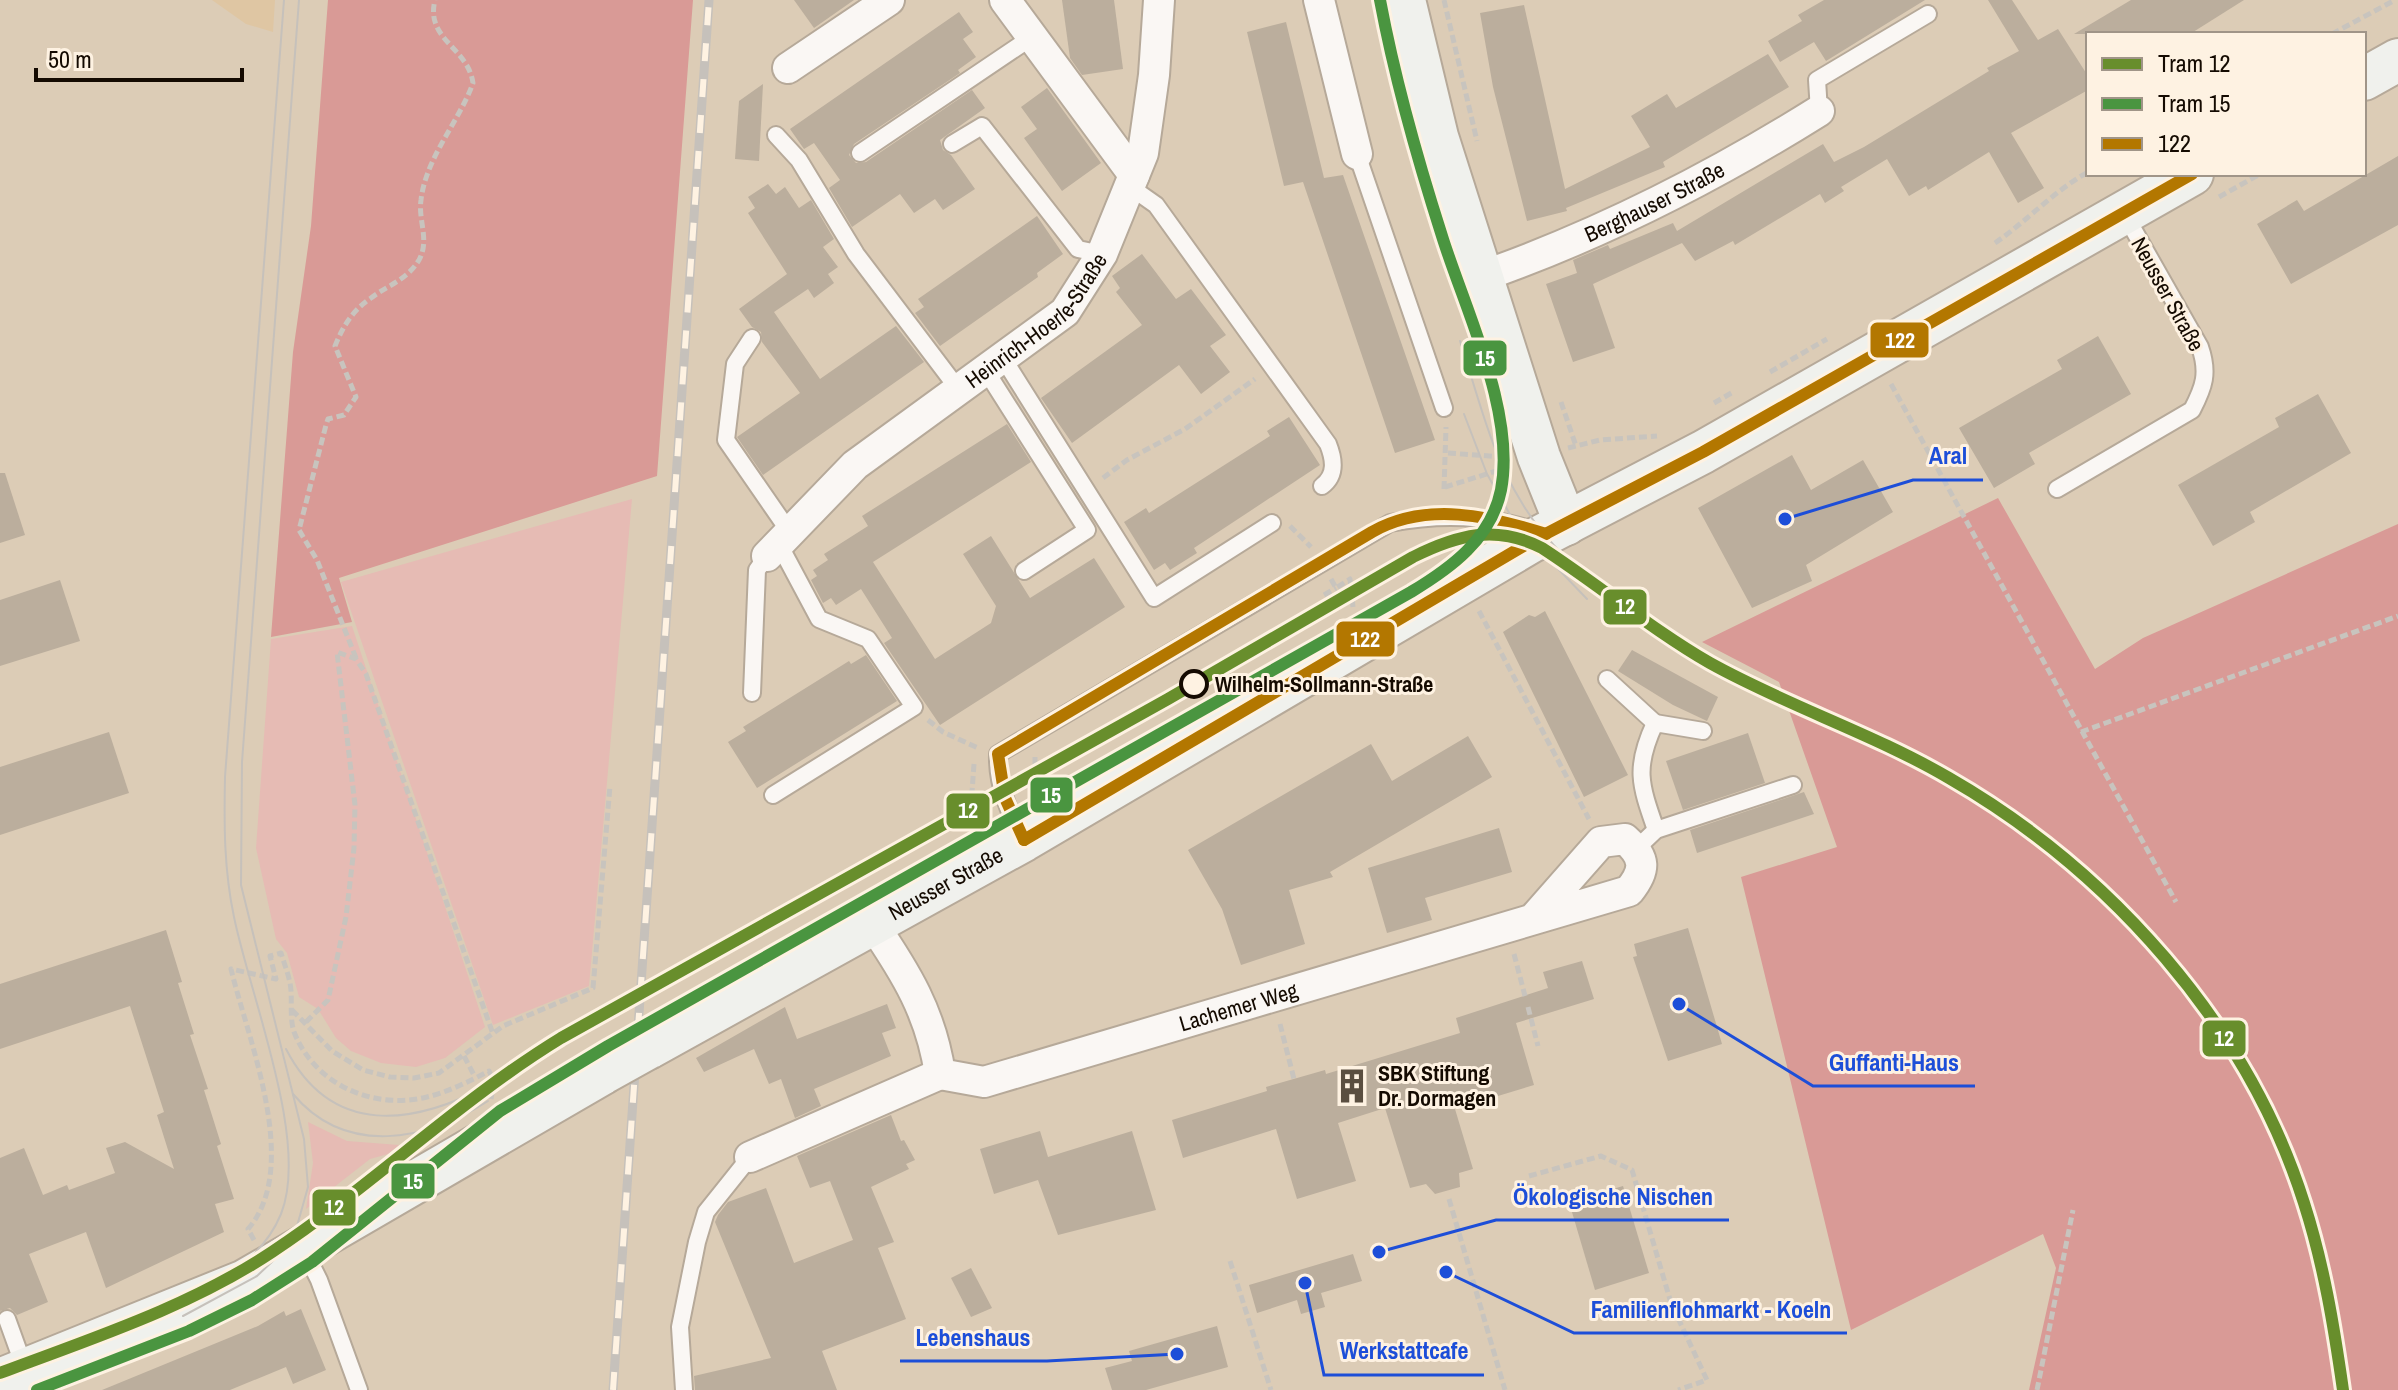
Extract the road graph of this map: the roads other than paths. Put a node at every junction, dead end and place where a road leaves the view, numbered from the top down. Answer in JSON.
{"nodes":[{"id":1,"x":889,"y":0,"type":"edge"},
{"id":2,"x":1005,"y":0,"type":"edge"},
{"id":3,"x":1159,"y":0,"type":"edge"},
{"id":4,"x":1319,"y":0,"type":"edge"},
{"id":5,"x":1421,"y":2,"type":"edge"},
{"id":6,"x":1928,"y":14,"type":"dead end"},
{"id":7,"x":1032,"y":37,"type":"junction"},
{"id":8,"x":2398,"y":60,"type":"edge"},
{"id":9,"x":788,"y":68,"type":"dead end"},
{"id":10,"x":2366,"y":78,"type":"edge"},
{"id":11,"x":1819,"y":111,"type":"joint"},
{"id":12,"x":776,"y":135,"type":"dead end"},
{"id":13,"x":952,"y":144,"type":"dead end"},
{"id":14,"x":860,"y":153,"type":"dead end"},
{"id":15,"x":1357,"y":154,"type":"joint"},
{"id":16,"x":2188,"y":176,"type":"edge"},
{"id":17,"x":1132,"y":181,"type":"junction"},
{"id":18,"x":2123,"y":212,"type":"junction"},
{"id":19,"x":1102,"y":254,"type":"junction"},
{"id":20,"x":1480,"y":277,"type":"junction"},
{"id":21,"x":752,"y":338,"type":"dead end"},
{"id":22,"x":994,"y":365,"type":"junction"},
{"id":23,"x":959,"y":390,"type":"junction"},
{"id":24,"x":1444,"y":408,"type":"road end"},
{"id":25,"x":1322,"y":486,"type":"dead end"},
{"id":26,"x":2057,"y":489,"type":"dead end"},
{"id":27,"x":1272,"y":523,"type":"road end"},
{"id":28,"x":1556,"y":529,"type":"junction"},
{"id":29,"x":779,"y":545,"type":"junction"},
{"id":30,"x":1024,"y":571,"type":"dead end"},
{"id":31,"x":1607,"y":679,"type":"dead end"},
{"id":32,"x":752,"y":693,"type":"dead end"},
{"id":33,"x":1655,"y":723,"type":"junction"},
{"id":34,"x":1703,"y":731,"type":"dead end"},
{"id":35,"x":1793,"y":785,"type":"dead end"},
{"id":36,"x":773,"y":795,"type":"dead end"},
{"id":37,"x":1016,"y":824,"type":"junction"},
{"id":38,"x":1646,"y":839,"type":"junction"},
{"id":39,"x":1520,"y":922,"type":"junction"},
{"id":40,"x":872,"y":923,"type":"junction"},
{"id":41,"x":940,"y":1074,"type":"junction"},
{"id":42,"x":750,"y":1157,"type":"joint"},
{"id":43,"x":303,"y":1247,"type":"junction"},
{"id":44,"x":7,"y":1319,"type":"dead end"},
{"id":45,"x":13,"y":1375,"type":"edge"},
{"id":46,"x":359,"y":1390,"type":"edge"},
{"id":47,"x":684,"y":1390,"type":"edge"}],
"edges":[{"from":1,"to":9,"type":"street"},
{"from":2,"to":7,"type":"street"},
{"from":3,"to":17,"type":"street","name":"Heinrich-Hoerle-Straße"},
{"from":4,"to":15,"type":"street"},
{"from":5,"to":20,"type":"main road"},
{"from":6,"to":11,"type":"lane"},
{"from":7,"to":14,"type":"lane"},
{"from":7,"to":17,"type":"street"},
{"from":8,"to":10,"type":"main road"},
{"from":11,"to":20,"type":"street","name":"Berghauser Straße"},
{"from":12,"to":23,"type":"lane"},
{"from":13,"to":19,"type":"lane"},
{"from":15,"to":24,"type":"lane"},
{"from":16,"to":18,"type":"main road","name":"Neusser Straße"},
{"from":17,"to":19,"type":"street","name":"Heinrich-Hoerle-Straße"},
{"from":17,"to":25,"type":"lane"},
{"from":18,"to":26,"type":"lane","name":"Neusser Straße"},
{"from":18,"to":28,"type":"main road","name":"Neusser Straße"},
{"from":19,"to":22,"type":"street","name":"Heinrich-Hoerle-Straße"},
{"from":20,"to":28,"type":"main road"},
{"from":21,"to":29,"type":"lane"},
{"from":22,"to":23,"type":"street","name":"Heinrich-Hoerle-Straße"},
{"from":22,"to":27,"type":"lane"},
{"from":22,"to":30,"type":"lane"},
{"from":23,"to":29,"type":"street","name":"Heinrich-Hoerle-Straße"},
{"from":28,"to":37,"type":"main road","name":"Neusser Straße"},
{"from":28,"to":37,"type":"lane"},
{"from":29,"to":32,"type":"lane"},
{"from":29,"to":36,"type":"lane"},
{"from":31,"to":33,"type":"lane"},
{"from":33,"to":34,"type":"lane"},
{"from":33,"to":38,"type":"lane"},
{"from":35,"to":38,"type":"lane"},
{"from":37,"to":40,"type":"main road","name":"Neusser Straße"},
{"from":38,"to":39,"type":"street"},
{"from":38,"to":39,"type":"street","name":"Lachemer Weg"},
{"from":39,"to":41,"type":"street","name":"Lachemer Weg"},
{"from":40,"to":41,"type":"street"},
{"from":40,"to":43,"type":"main road","name":"Neusser Straße","bridge":true},
{"from":41,"to":42,"type":"street"},
{"from":42,"to":47,"type":"lane"},
{"from":43,"to":45,"type":"main road","name":"Neusser Straße"},
{"from":43,"to":46,"type":"lane"},
{"from":44,"to":45,"type":"lane"}]}
